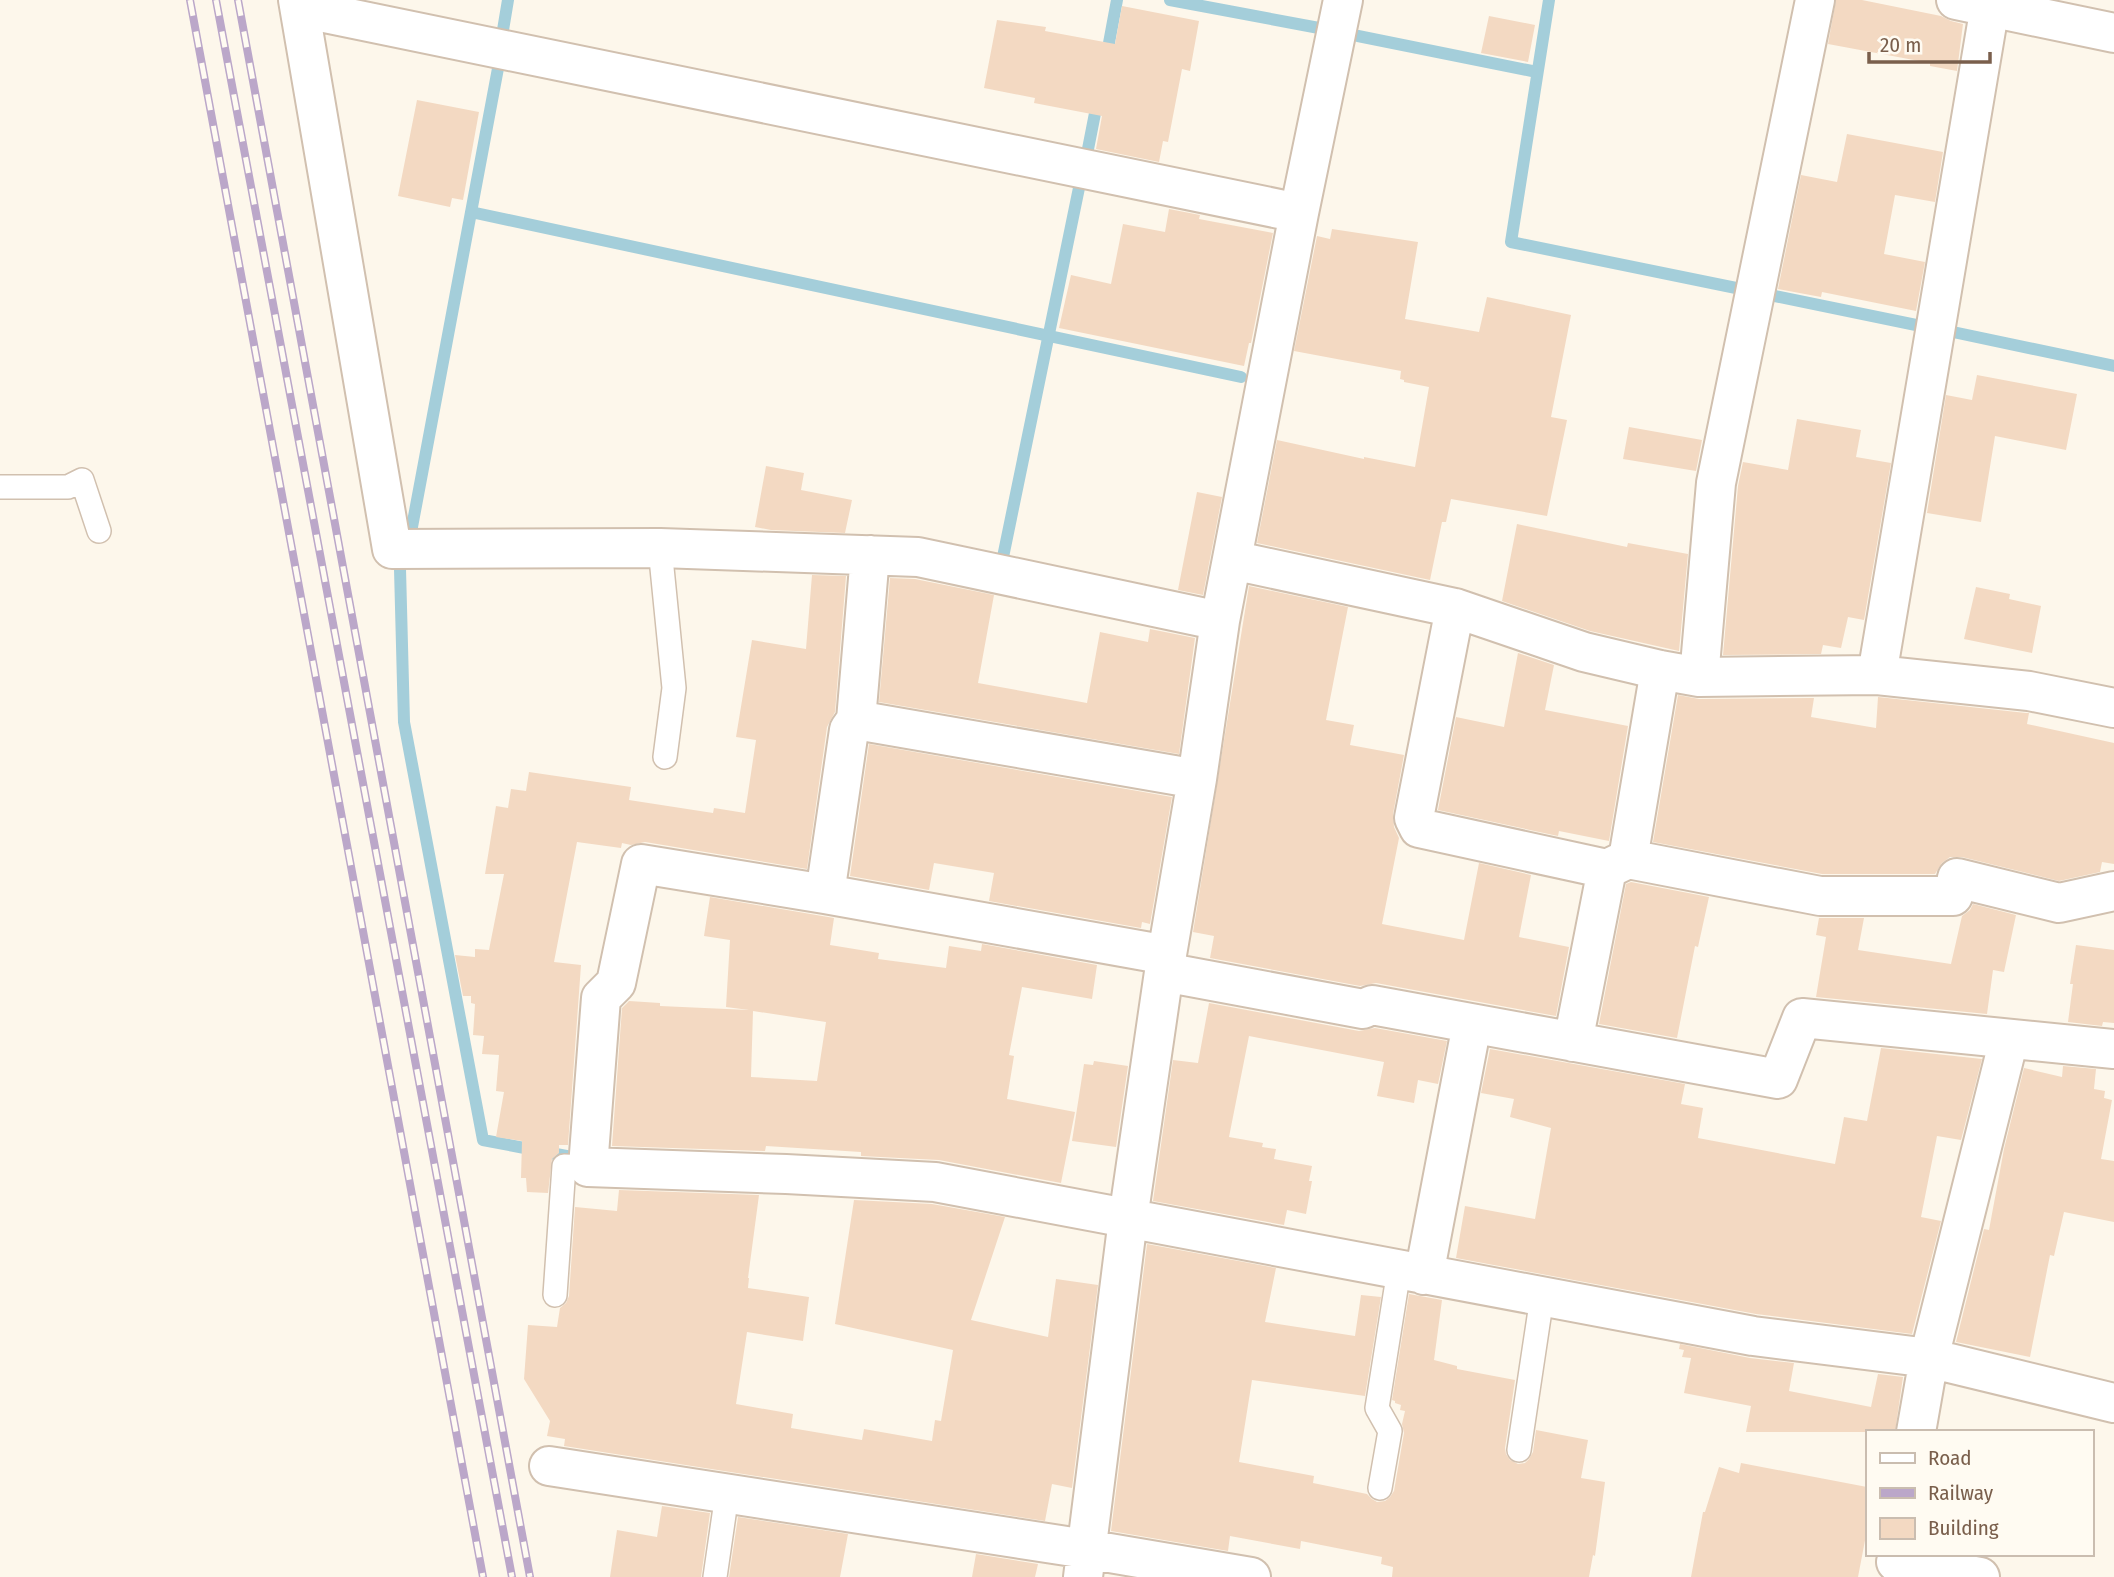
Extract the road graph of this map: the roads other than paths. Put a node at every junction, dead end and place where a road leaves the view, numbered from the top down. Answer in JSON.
{"nodes":[{"id":1,"x":1343,"y":0,"type":"edge"},
{"id":2,"x":1815,"y":0,"type":"edge"},
{"id":3,"x":1979,"y":2,"type":"edge"},
{"id":4,"x":299,"y":4,"type":"edge"},
{"id":5,"x":2114,"y":33,"type":"edge"},
{"id":6,"x":1298,"y":213,"type":"junction"},
{"id":7,"x":0,"y":487,"type":"edge"},
{"id":8,"x":99,"y":531,"type":"dead end"},
{"id":9,"x":660,"y":548,"type":"junction"},
{"id":10,"x":870,"y":555,"type":"junction"},
{"id":11,"x":1232,"y":560,"type":"junction"},
{"id":12,"x":1455,"y":608,"type":"junction"},
{"id":13,"x":1220,"y":621,"type":"junction"},
{"id":14,"x":1660,"y":670,"type":"junction"},
{"id":15,"x":1877,"y":676,"type":"junction"},
{"id":16,"x":1699,"y":677,"type":"junction"},
{"id":17,"x":2114,"y":708,"type":"edge"},
{"id":18,"x":856,"y":720,"type":"junction"},
{"id":19,"x":665,"y":757,"type":"dead end"},
{"id":20,"x":1197,"y":779,"type":"junction"},
{"id":21,"x":1618,"y":864,"type":"junction"},
{"id":22,"x":2114,"y":891,"type":"edge"},
{"id":23,"x":825,"y":894,"type":"junction"},
{"id":24,"x":1166,"y":964,"type":"junction"},
{"id":25,"x":1472,"y":1024,"type":"junction"},
{"id":26,"x":2009,"y":1038,"type":"junction"},
{"id":27,"x":1573,"y":1042,"type":"junction"},
{"id":28,"x":2114,"y":1049,"type":"edge"},
{"id":29,"x":588,"y":1167,"type":"junction"},
{"id":30,"x":1128,"y":1219,"type":"junction"},
{"id":31,"x":1412,"y":1273,"type":"junction"},
{"id":32,"x":555,"y":1295,"type":"dead end"},
{"id":33,"x":1542,"y":1297,"type":"junction"},
{"id":34,"x":1929,"y":1358,"type":"junction"},
{"id":35,"x":2114,"y":1402,"type":"edge"},
{"id":36,"x":1916,"y":1430,"type":"edge"},
{"id":37,"x":1519,"y":1450,"type":"dead end"},
{"id":38,"x":549,"y":1466,"type":"dead end"},
{"id":39,"x":1380,"y":1489,"type":"dead end"},
{"id":40,"x":727,"y":1494,"type":"junction"},
{"id":41,"x":1085,"y":1563,"type":"edge"},
{"id":42,"x":1896,"y":1564,"type":"edge"},
{"id":43,"x":715,"y":1577,"type":"edge"},
{"id":44,"x":1251,"y":1577,"type":"edge"},
{"id":45,"x":1980,"y":1577,"type":"edge"}],
"edges":[{"from":1,"to":6,"type":"street"},
{"from":2,"to":16,"type":"street"},
{"from":3,"to":5,"type":"street"},
{"from":3,"to":15,"type":"street"},
{"from":4,"to":6,"type":"street"},
{"from":4,"to":9,"type":"street"},
{"from":6,"to":11,"type":"street"},
{"from":7,"to":8,"type":"lane"},
{"from":9,"to":10,"type":"street"},
{"from":9,"to":19,"type":"lane"},
{"from":10,"to":13,"type":"street"},
{"from":10,"to":18,"type":"street"},
{"from":11,"to":12,"type":"street"},
{"from":11,"to":13,"type":"street"},
{"from":12,"to":14,"type":"street"},
{"from":12,"to":21,"type":"street"},
{"from":13,"to":20,"type":"street"},
{"from":14,"to":16,"type":"street"},
{"from":14,"to":21,"type":"street"},
{"from":15,"to":16,"type":"street"},
{"from":15,"to":17,"type":"street"},
{"from":18,"to":20,"type":"street"},
{"from":18,"to":23,"type":"street"},
{"from":20,"to":24,"type":"street"},
{"from":21,"to":22,"type":"street"},
{"from":21,"to":27,"type":"street"},
{"from":23,"to":24,"type":"street"},
{"from":23,"to":29,"type":"street"},
{"from":24,"to":25,"type":"street"},
{"from":24,"to":30,"type":"street"},
{"from":25,"to":27,"type":"street"},
{"from":25,"to":31,"type":"street"},
{"from":26,"to":27,"type":"street"},
{"from":26,"to":28,"type":"street"},
{"from":26,"to":34,"type":"street"},
{"from":29,"to":30,"type":"street"},
{"from":29,"to":32,"type":"lane"},
{"from":30,"to":31,"type":"street"},
{"from":30,"to":41,"type":"street"},
{"from":31,"to":33,"type":"street"},
{"from":31,"to":39,"type":"lane"},
{"from":33,"to":34,"type":"street"},
{"from":33,"to":37,"type":"lane"},
{"from":34,"to":35,"type":"street"},
{"from":34,"to":36,"type":"street"},
{"from":38,"to":40,"type":"street"},
{"from":40,"to":41,"type":"street"},
{"from":40,"to":43,"type":"lane"},
{"from":41,"to":44,"type":"street"},
{"from":42,"to":45,"type":"street"}]}
